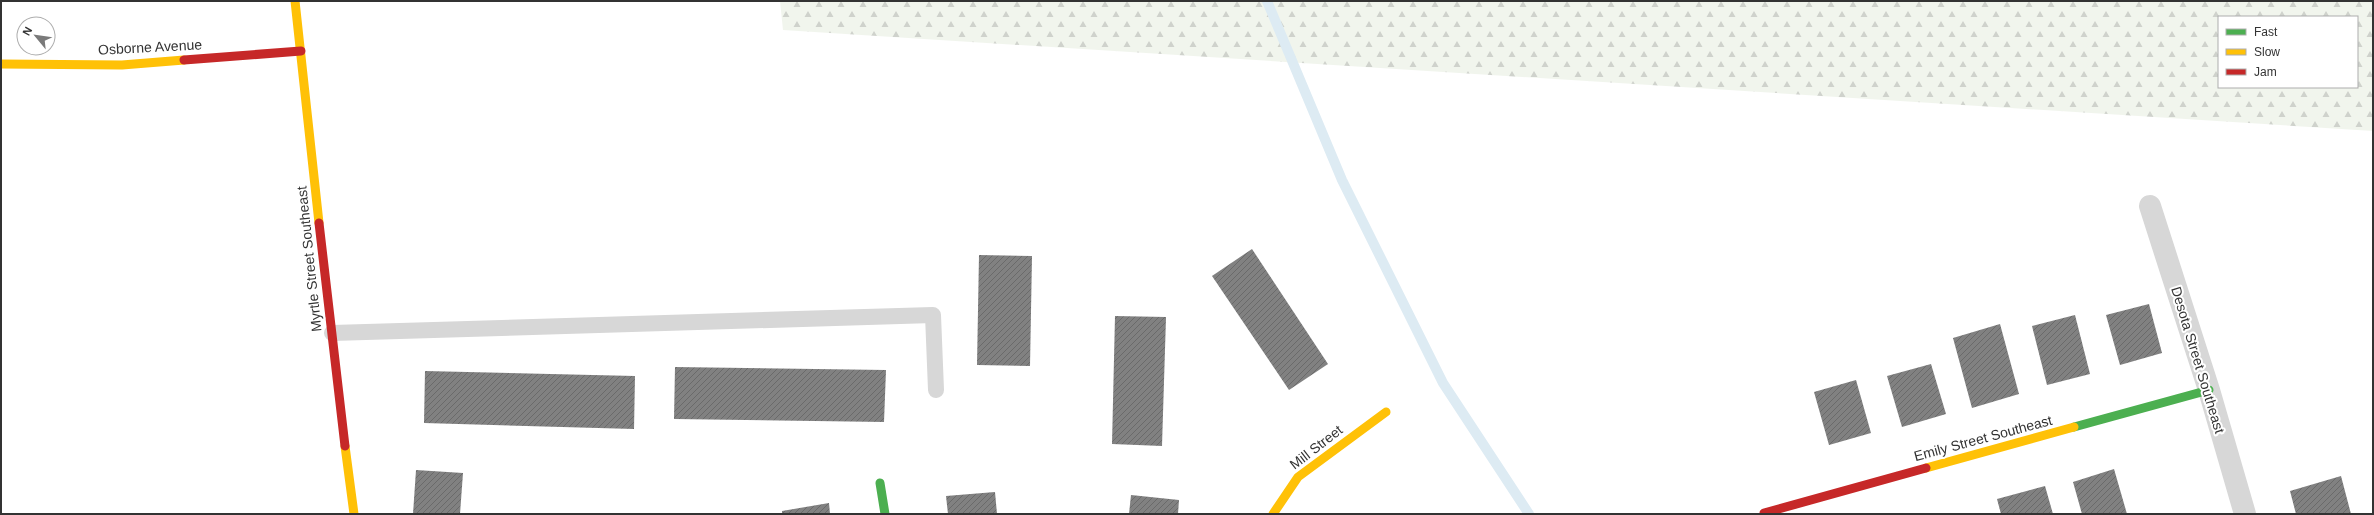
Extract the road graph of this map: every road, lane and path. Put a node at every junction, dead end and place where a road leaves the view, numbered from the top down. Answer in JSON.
{"nodes":[{"id":1,"x":295,"y":1,"type":"edge"},
{"id":2,"x":301,"y":51,"type":"junction"},
{"id":3,"x":1,"y":64,"type":"edge"},
{"id":4,"x":2150,"y":206,"type":"dead end"},
{"id":5,"x":332,"y":334,"type":"junction"},
{"id":6,"x":936,"y":390,"type":"dead end"},
{"id":7,"x":2209,"y":390,"type":"junction"},
{"id":8,"x":1386,"y":412,"type":"dead end"},
{"id":9,"x":880,"y":483,"type":"dead end"},
{"id":10,"x":1764,"y":513,"type":"edge"},
{"id":11,"x":354,"y":514,"type":"edge"},
{"id":12,"x":885,"y":514,"type":"edge"},
{"id":13,"x":1273,"y":514,"type":"edge"},
{"id":14,"x":2244,"y":514,"type":"edge"}],
"edges":[{"from":1,"to":2,"type":"street","name":"Myrtle Street Southeast"},
{"from":2,"to":3,"type":"street","name":"Osborne Avenue"},
{"from":2,"to":5,"type":"street","name":"Myrtle Street Southeast"},
{"from":4,"to":7,"type":"street","name":"Desota Street Southeast"},
{"from":5,"to":6,"type":"lane"},
{"from":5,"to":11,"type":"street","name":"Myrtle Street Southeast"},
{"from":7,"to":10,"type":"street","name":"Emily Street Southeast"},
{"from":7,"to":14,"type":"street","name":"Desota Street Southeast"},
{"from":8,"to":13,"type":"street","name":"Mill Street"},
{"from":9,"to":12,"type":"street"}]}
